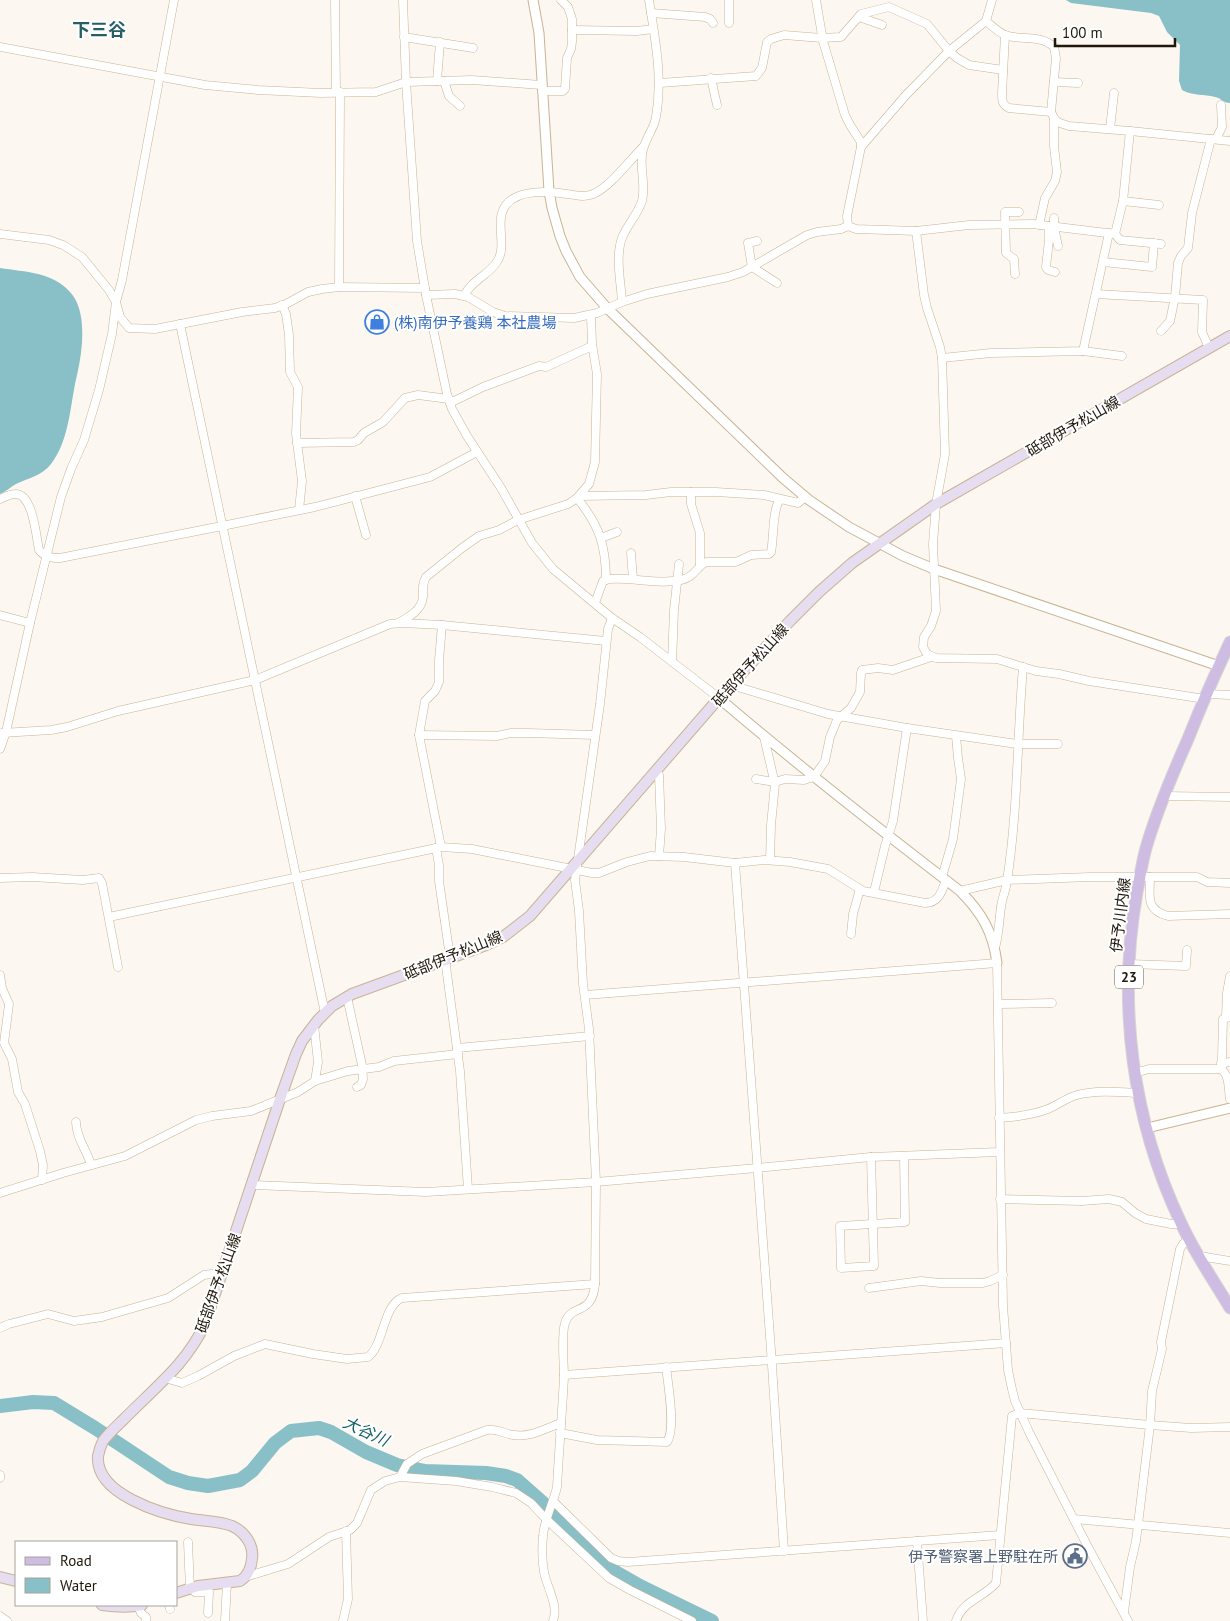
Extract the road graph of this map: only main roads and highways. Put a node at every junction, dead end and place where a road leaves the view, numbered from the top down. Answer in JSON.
{"nodes":[{"id":1,"x":1230,"y":336,"type":"edge"},
{"id":2,"x":1230,"y":642,"type":"edge"},
{"id":3,"x":1230,"y":1308,"type":"edge"},
{"id":4,"x":0,"y":1577,"type":"edge"},
{"id":5,"x":15,"y":1581,"type":"edge"},
{"id":6,"x":178,"y":1592,"type":"edge"},
{"id":7,"x":109,"y":1606,"type":"edge"},
{"id":8,"x":134,"y":1606,"type":"edge"}],
"edges":[{"from":1,"to":6,"type":"main road","name":"砥部伊予松山線"},
{"from":2,"to":3,"type":"main road","name":"伊予川内線","number":"23"},
{"from":4,"to":5,"type":"main road"},
{"from":7,"to":8,"type":"main road"}]}
